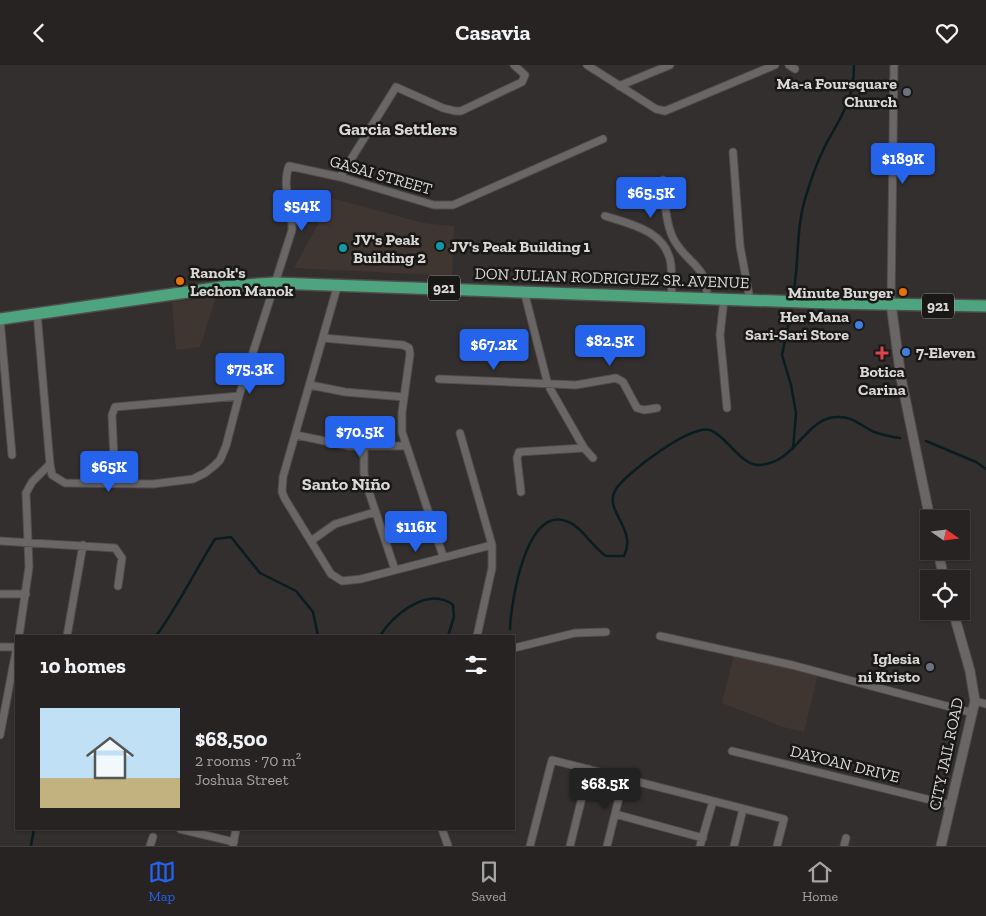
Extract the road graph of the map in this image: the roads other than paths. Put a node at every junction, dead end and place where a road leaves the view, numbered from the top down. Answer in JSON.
{"nodes":[{"id":1,"x":514,"y":65,"type":"edge"},
{"id":2,"x":587,"y":65,"type":"edge"},
{"id":3,"x":670,"y":65,"type":"edge"},
{"id":4,"x":776,"y":65,"type":"edge"},
{"id":5,"x":894,"y":65,"type":"edge"},
{"id":6,"x":619,"y":86,"type":"junction"},
{"id":7,"x":603,"y":139,"type":"dead end"},
{"id":8,"x":733,"y":152,"type":"dead end"},
{"id":9,"x":340,"y":177,"type":"junction"},
{"id":10,"x":663,"y":180,"type":"dead end"},
{"id":11,"x":605,"y":217,"type":"dead end"},
{"id":12,"x":274,"y":283,"type":"junction"},
{"id":13,"x":338,"y":284,"type":"junction"},
{"id":14,"x":524,"y":291,"type":"junction"},
{"id":15,"x":672,"y":297,"type":"junction"},
{"id":16,"x":707,"y":298,"type":"junction"},
{"id":17,"x":724,"y":299,"type":"junction"},
{"id":18,"x":750,"y":300,"type":"junction"},
{"id":19,"x":891,"y":304,"type":"junction"},
{"id":20,"x":986,"y":306,"type":"edge"},
{"id":21,"x":37,"y":313,"type":"junction"},
{"id":22,"x":0,"y":319,"type":"edge"},
{"id":23,"x":323,"y":338,"type":"junction"},
{"id":24,"x":439,"y":379,"type":"dead end"},
{"id":25,"x":310,"y":385,"type":"junction"},
{"id":26,"x":548,"y":385,"type":"junction"},
{"id":27,"x":239,"y":396,"type":"junction"},
{"id":28,"x":404,"y":397,"type":"junction"},
{"id":29,"x":657,"y":408,"type":"dead end"},
{"id":30,"x":726,"y":408,"type":"dead end"},
{"id":31,"x":460,"y":433,"type":"dead end"},
{"id":32,"x":296,"y":435,"type":"junction"},
{"id":33,"x":406,"y":446,"type":"junction"},
{"id":34,"x":364,"y":447,"type":"junction"},
{"id":35,"x":584,"y":448,"type":"junction"},
{"id":36,"x":12,"y":455,"type":"dead end"},
{"id":37,"x":593,"y":459,"type":"dead end"},
{"id":38,"x":50,"y":464,"type":"junction"},
{"id":39,"x":115,"y":482,"type":"junction"},
{"id":40,"x":521,"y":492,"type":"dead end"},
{"id":41,"x":928,"y":510,"type":"edge"},
{"id":42,"x":375,"y":512,"type":"junction"},
{"id":43,"x":0,"y":541,"type":"edge"},
{"id":44,"x":311,"y":541,"type":"junction"},
{"id":45,"x":30,"y":542,"type":"junction"},
{"id":46,"x":83,"y":545,"type":"junction"},
{"id":47,"x":492,"y":545,"type":"junction"},
{"id":48,"x":443,"y":556,"type":"junction"},
{"id":49,"x":395,"y":570,"type":"junction"},
{"id":50,"x":118,"y":586,"type":"dead end"},
{"id":51,"x":0,"y":594,"type":"edge"},
{"id":52,"x":26,"y":594,"type":"junction"},
{"id":53,"x":956,"y":620,"type":"edge"},
{"id":54,"x":606,"y":632,"type":"dead end"},
{"id":55,"x":19,"y":635,"type":"edge"},
{"id":56,"x":67,"y":635,"type":"edge"},
{"id":57,"x":477,"y":635,"type":"edge"},
{"id":58,"x":660,"y":636,"type":"dead end"},
{"id":59,"x":0,"y":647,"type":"edge"},
{"id":60,"x":15,"y":647,"type":"edge"},
{"id":61,"x":515,"y":647,"type":"edge"},
{"id":62,"x":15,"y":655,"type":"edge"},
{"id":63,"x":4,"y":696,"type":"edge"},
{"id":64,"x":975,"y":701,"type":"junction"},
{"id":65,"x":986,"y":704,"type":"edge"},
{"id":66,"x":973,"y":713,"type":"junction"},
{"id":67,"x":0,"y":735,"type":"edge"},
{"id":68,"x":732,"y":751,"type":"dead end"},
{"id":69,"x":589,"y":769,"type":"junction"},
{"id":70,"x":624,"y":778,"type":"junction"},
{"id":71,"x":712,"y":801,"type":"junction"},
{"id":72,"x":951,"y":805,"type":"junction"},
{"id":73,"x":744,"y":809,"type":"junction"},
{"id":74,"x":615,"y":814,"type":"junction"},
{"id":75,"x":184,"y":830,"type":"edge"},
{"id":76,"x":236,"y":830,"type":"edge"},
{"id":77,"x":442,"y":830,"type":"edge"},
{"id":78,"x":153,"y":837,"type":"dead end"},
{"id":79,"x":702,"y":838,"type":"junction"},
{"id":80,"x":846,"y":838,"type":"dead end"},
{"id":81,"x":233,"y":844,"type":"edge"},
{"id":82,"x":150,"y":846,"type":"edge"},
{"id":83,"x":448,"y":846,"type":"edge"},
{"id":84,"x":530,"y":846,"type":"edge"},
{"id":85,"x":570,"y":846,"type":"edge"},
{"id":86,"x":608,"y":846,"type":"edge"},
{"id":87,"x":700,"y":846,"type":"edge"},
{"id":88,"x":734,"y":846,"type":"edge"},
{"id":89,"x":777,"y":846,"type":"edge"},
{"id":90,"x":844,"y":846,"type":"edge"},
{"id":91,"x":941,"y":846,"type":"edge"}],
"edges":[{"from":1,"to":9,"type":"street"},
{"from":2,"to":6,"type":"street"},
{"from":3,"to":6,"type":"street"},
{"from":4,"to":6,"type":"street"},
{"from":5,"to":19,"type":"street"},
{"from":7,"to":9,"type":"street","name":"GASAI STREET"},
{"from":8,"to":18,"type":"street"},
{"from":9,"to":12,"type":"street","name":"GASAI STREET"},
{"from":10,"to":16,"type":"street"},
{"from":11,"to":15,"type":"street"},
{"from":12,"to":13,"type":"main road","name":"DON JULIAN RODRIGUEZ SR. AVENUE","number":"921"},
{"from":12,"to":21,"type":"main road","name":"DON JULIAN RODRIGUEZ SR. AVENUE","number":"921"},
{"from":12,"to":27,"type":"street"},
{"from":13,"to":14,"type":"main road","name":"DON JULIAN RODRIGUEZ SR. AVENUE","number":"921"},
{"from":13,"to":23,"type":"street"},
{"from":14,"to":15,"type":"main road","name":"DON JULIAN RODRIGUEZ SR. AVENUE","number":"921"},
{"from":14,"to":26,"type":"street"},
{"from":15,"to":16,"type":"main road","name":"DON JULIAN RODRIGUEZ SR. AVENUE","number":"921"},
{"from":16,"to":17,"type":"main road","name":"DON JULIAN RODRIGUEZ SR. AVENUE","number":"921"},
{"from":17,"to":18,"type":"main road","name":"DON JULIAN RODRIGUEZ SR. AVENUE","number":"921"},
{"from":17,"to":30,"type":"street"},
{"from":18,"to":19,"type":"main road","name":"DON JULIAN RODRIGUEZ SR. AVENUE","number":"921"},
{"from":19,"to":20,"type":"main road","name":"DON JULIAN RODRIGUEZ SR. AVENUE","number":"921"},
{"from":19,"to":41,"type":"street"},
{"from":21,"to":22,"type":"main road","name":"DON JULIAN RODRIGUEZ SR. AVENUE","number":"921"},
{"from":21,"to":38,"type":"street"},
{"from":22,"to":36,"type":"street"},
{"from":23,"to":25,"type":"street"},
{"from":23,"to":28,"type":"street"},
{"from":24,"to":26,"type":"street"},
{"from":25,"to":28,"type":"street"},
{"from":25,"to":32,"type":"street"},
{"from":26,"to":29,"type":"street"},
{"from":26,"to":35,"type":"street"},
{"from":27,"to":39,"type":"street"},
{"from":27,"to":39,"type":"street"},
{"from":28,"to":33,"type":"street"},
{"from":31,"to":47,"type":"street"},
{"from":32,"to":34,"type":"street"},
{"from":32,"to":44,"type":"street"},
{"from":33,"to":34,"type":"street"},
{"from":33,"to":48,"type":"street"},
{"from":34,"to":42,"type":"street"},
{"from":35,"to":37,"type":"street"},
{"from":35,"to":40,"type":"street"},
{"from":38,"to":39,"type":"street"},
{"from":38,"to":45,"type":"street"},
{"from":42,"to":44,"type":"street"},
{"from":42,"to":49,"type":"street"},
{"from":43,"to":45,"type":"street"},
{"from":44,"to":49,"type":"street"},
{"from":45,"to":46,"type":"street"},
{"from":45,"to":52,"type":"street"},
{"from":46,"to":50,"type":"street"},
{"from":46,"to":56,"type":"street"},
{"from":47,"to":48,"type":"street"},
{"from":47,"to":57,"type":"street"},
{"from":48,"to":49,"type":"street"},
{"from":51,"to":52,"type":"street"},
{"from":52,"to":55,"type":"street"},
{"from":53,"to":64,"type":"street","name":"CITY JAIL ROAD"},
{"from":54,"to":61,"type":"street"},
{"from":58,"to":66,"type":"street"},
{"from":59,"to":60,"type":"street"},
{"from":62,"to":63,"type":"street"},
{"from":63,"to":67,"type":"street"},
{"from":64,"to":65,"type":"street"},
{"from":64,"to":66,"type":"street","name":"CITY JAIL ROAD"},
{"from":66,"to":72,"type":"street","name":"CITY JAIL ROAD"},
{"from":68,"to":72,"type":"street","name":"DAYOAN DRIVE"},
{"from":69,"to":70,"type":"street"},
{"from":69,"to":84,"type":"street"},
{"from":69,"to":85,"type":"street"},
{"from":70,"to":71,"type":"street"},
{"from":70,"to":74,"type":"street"},
{"from":71,"to":73,"type":"street"},
{"from":71,"to":79,"type":"street"},
{"from":72,"to":91,"type":"street","name":"CITY JAIL ROAD"},
{"from":73,"to":88,"type":"street"},
{"from":73,"to":89,"type":"street"},
{"from":74,"to":79,"type":"street"},
{"from":74,"to":86,"type":"street"},
{"from":75,"to":81,"type":"street"},
{"from":76,"to":81,"type":"street"},
{"from":77,"to":83,"type":"street"},
{"from":78,"to":82,"type":"street"},
{"from":79,"to":87,"type":"street"},
{"from":80,"to":90,"type":"street"}]}
